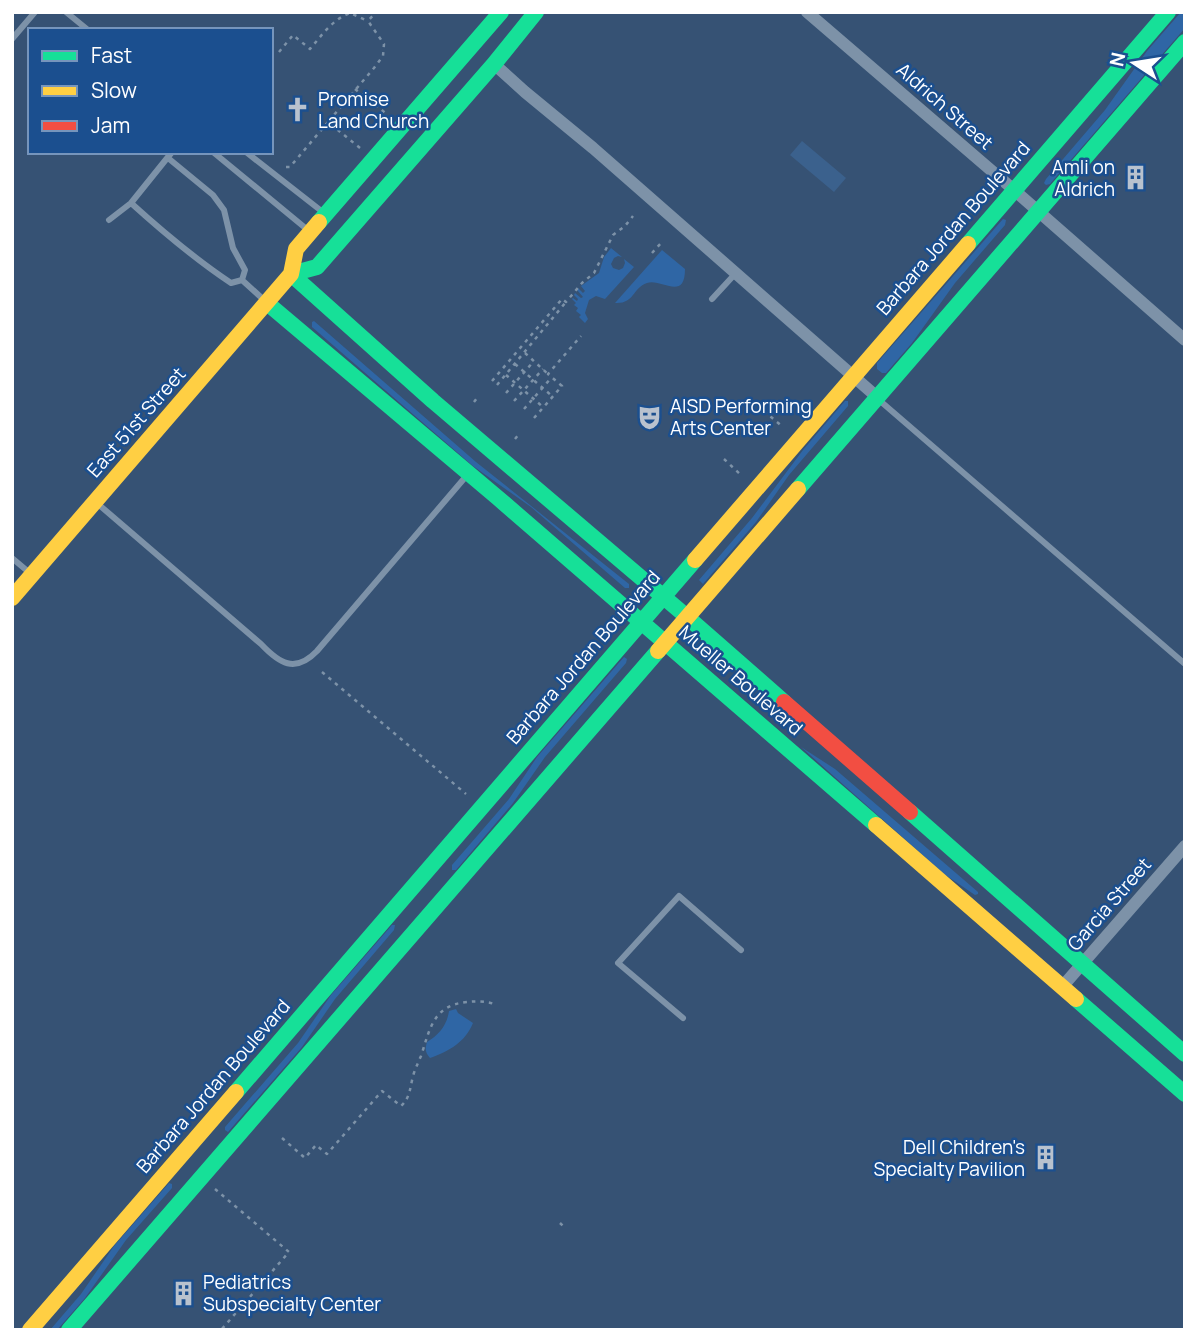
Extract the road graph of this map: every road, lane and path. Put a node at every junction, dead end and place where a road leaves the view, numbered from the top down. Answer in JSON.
{"nodes":[{"id":1,"x":35,"y":12,"type":"edge"},
{"id":2,"x":66,"y":12,"type":"edge"},
{"id":3,"x":376,"y":12,"type":"edge"},
{"id":4,"x":501,"y":12,"type":"edge"},
{"id":5,"x":536,"y":12,"type":"edge"},
{"id":6,"x":807,"y":12,"type":"edge"},
{"id":7,"x":1168,"y":12,"type":"edge"},
{"id":8,"x":368,"y":21,"type":"junction"},
{"id":9,"x":86,"y":28,"type":"edge"},
{"id":10,"x":12,"y":39,"type":"edge"},
{"id":11,"x":1185,"y":42,"type":"edge"},
{"id":12,"x":279,"y":52,"type":"dead end"},
{"id":13,"x":494,"y":64,"type":"junction"},
{"id":14,"x":355,"y":89,"type":"junction"},
{"id":15,"x":388,"y":115,"type":"dead end"},
{"id":16,"x":328,"y":122,"type":"junction"},
{"id":17,"x":360,"y":148,"type":"dead end"},
{"id":18,"x":215,"y":154,"type":"edge"},
{"id":19,"x":249,"y":154,"type":"edge"},
{"id":20,"x":170,"y":155,"type":"edge"},
{"id":21,"x":283,"y":168,"type":"dead end"},
{"id":22,"x":1014,"y":190,"type":"junction"},
{"id":23,"x":131,"y":203,"type":"junction"},
{"id":24,"x":1038,"y":212,"type":"junction"},
{"id":25,"x":325,"y":215,"type":"junction"},
{"id":26,"x":633,"y":216,"type":"dead end"},
{"id":27,"x":109,"y":220,"type":"dead end"},
{"id":28,"x":310,"y":232,"type":"junction"},
{"id":29,"x":662,"y":242,"type":"dead end"},
{"id":30,"x":652,"y":253,"type":"dead end"},
{"id":31,"x":291,"y":274,"type":"junction"},
{"id":32,"x":735,"y":274,"type":"junction"},
{"id":33,"x":242,"y":280,"type":"junction"},
{"id":34,"x":712,"y":299,"type":"dead end"},
{"id":35,"x":566,"y":302,"type":"junction"},
{"id":36,"x":267,"y":303,"type":"junction"},
{"id":37,"x":581,"y":336,"type":"dead end"},
{"id":38,"x":1185,"y":340,"type":"edge"},
{"id":39,"x":524,"y":353,"type":"junction"},
{"id":40,"x":534,"y":361,"type":"junction"},
{"id":41,"x":515,"y":364,"type":"junction"},
{"id":42,"x":543,"y":369,"type":"junction"},
{"id":43,"x":524,"y":372,"type":"junction"},
{"id":44,"x":506,"y":374,"type":"junction"},
{"id":45,"x":550,"y":375,"type":"junction"},
{"id":46,"x":853,"y":377,"type":"junction"},
{"id":47,"x":533,"y":380,"type":"junction"},
{"id":48,"x":492,"y":382,"type":"dead end"},
{"id":49,"x":515,"y":382,"type":"junction"},
{"id":50,"x":497,"y":386,"type":"dead end"},
{"id":51,"x":542,"y":388,"type":"junction"},
{"id":52,"x":524,"y":391,"type":"junction"},
{"id":53,"x":506,"y":393,"type":"dead end"},
{"id":54,"x":552,"y":396,"type":"junction"},
{"id":55,"x":877,"y":397,"type":"junction"},
{"id":56,"x":477,"y":398,"type":"dead end"},
{"id":57,"x":533,"y":399,"type":"junction"},
{"id":58,"x":514,"y":401,"type":"dead end"},
{"id":59,"x":474,"y":402,"type":"dead end"},
{"id":60,"x":543,"y":407,"type":"junction"},
{"id":61,"x":524,"y":409,"type":"dead end"},
{"id":62,"x":764,"y":411,"type":"dead end"},
{"id":63,"x":534,"y":418,"type":"dead end"},
{"id":64,"x":783,"y":427,"type":"dead end"},
{"id":65,"x":519,"y":435,"type":"dead end"},
{"id":66,"x":515,"y":439,"type":"dead end"},
{"id":67,"x":724,"y":459,"type":"dead end"},
{"id":68,"x":469,"y":473,"type":"junction"},
{"id":69,"x":741,"y":475,"type":"dead end"},
{"id":70,"x":95,"y":501,"type":"junction"},
{"id":71,"x":12,"y":558,"type":"edge"},
{"id":72,"x":32,"y":575,"type":"junction"},
{"id":73,"x":663,"y":596,"type":"junction"},
{"id":74,"x":12,"y":598,"type":"edge"},
{"id":75,"x":686,"y":616,"type":"junction"},
{"id":76,"x":641,"y":621,"type":"junction"},
{"id":77,"x":664,"y":642,"type":"junction"},
{"id":78,"x":1185,"y":664,"type":"edge"},
{"id":79,"x":322,"y":672,"type":"dead end"},
{"id":80,"x":466,"y":794,"type":"dead end"},
{"id":81,"x":1185,"y":846,"type":"edge"},
{"id":82,"x":741,"y":950,"type":"dead end"},
{"id":83,"x":1083,"y":963,"type":"junction"},
{"id":84,"x":1062,"y":987,"type":"junction"},
{"id":85,"x":494,"y":1004,"type":"dead end"},
{"id":86,"x":683,"y":1018,"type":"dead end"},
{"id":87,"x":1185,"y":1054,"type":"edge"},
{"id":88,"x":1185,"y":1094,"type":"edge"},
{"id":89,"x":282,"y":1138,"type":"dead end"},
{"id":90,"x":215,"y":1189,"type":"dead end"},
{"id":91,"x":560,"y":1223,"type":"dead end"},
{"id":92,"x":565,"y":1228,"type":"dead end"},
{"id":93,"x":30,"y":1330,"type":"edge"},
{"id":94,"x":69,"y":1330,"type":"edge"},
{"id":95,"x":222,"y":1330,"type":"edge"}],
"edges":[{"from":1,"to":10,"type":"lane"},
{"from":2,"to":9,"type":"lane"},
{"from":3,"to":8,"type":"path"},
{"from":4,"to":25,"type":"street","name":"East 51st Street"},
{"from":5,"to":13,"type":"street","name":"East 51st Street"},
{"from":6,"to":22,"type":"street","name":"Aldrich Street"},
{"from":7,"to":22,"type":"street","name":"Barbara Jordan Boulevard"},
{"from":8,"to":12,"type":"path"},
{"from":8,"to":14,"type":"path"},
{"from":11,"to":24,"type":"street"},
{"from":13,"to":31,"type":"street","name":"East 51st Street"},
{"from":13,"to":32,"type":"street"},
{"from":14,"to":15,"type":"path"},
{"from":14,"to":16,"type":"path"},
{"from":16,"to":17,"type":"path"},
{"from":16,"to":21,"type":"path"},
{"from":18,"to":28,"type":"lane"},
{"from":19,"to":25,"type":"lane"},
{"from":20,"to":23,"type":"lane"},
{"from":20,"to":33,"type":"lane"},
{"from":22,"to":24,"type":"street","name":"Aldrich Street"},
{"from":22,"to":46,"type":"street","name":"Barbara Jordan Boulevard"},
{"from":23,"to":27,"type":"lane"},
{"from":23,"to":33,"type":"lane"},
{"from":24,"to":38,"type":"street","name":"Aldrich Street"},
{"from":24,"to":55,"type":"street"},
{"from":25,"to":28,"type":"street","name":"East 51st Street"},
{"from":26,"to":35,"type":"path"},
{"from":28,"to":31,"type":"street","name":"East 51st Street"},
{"from":29,"to":30,"type":"path"},
{"from":31,"to":36,"type":"street","name":"East 51st Street"},
{"from":31,"to":73,"type":"street","name":"Mueller Boulevard"},
{"from":32,"to":34,"type":"lane"},
{"from":32,"to":46,"type":"street"},
{"from":33,"to":36,"type":"lane"},
{"from":35,"to":39,"type":"path"},
{"from":35,"to":48,"type":"path"},
{"from":36,"to":68,"type":"street","name":"Mueller Boulevard"},
{"from":36,"to":70,"type":"street","name":"East 51st Street"},
{"from":37,"to":45,"type":"path"},
{"from":39,"to":40,"type":"path"},
{"from":39,"to":41,"type":"path"},
{"from":40,"to":42,"type":"path"},
{"from":40,"to":43,"type":"path"},
{"from":41,"to":43,"type":"path"},
{"from":41,"to":44,"type":"path"},
{"from":42,"to":45,"type":"path"},
{"from":42,"to":47,"type":"path"},
{"from":43,"to":47,"type":"path"},
{"from":43,"to":49,"type":"path"},
{"from":44,"to":49,"type":"path"},
{"from":44,"to":50,"type":"path"},
{"from":45,"to":51,"type":"path"},
{"from":45,"to":54,"type":"path"},
{"from":46,"to":55,"type":"street"},
{"from":46,"to":73,"type":"street","name":"Barbara Jordan Boulevard"},
{"from":47,"to":51,"type":"path"},
{"from":47,"to":52,"type":"path"},
{"from":49,"to":52,"type":"path"},
{"from":49,"to":53,"type":"path"},
{"from":51,"to":54,"type":"path"},
{"from":51,"to":57,"type":"path"},
{"from":52,"to":57,"type":"path"},
{"from":52,"to":58,"type":"path"},
{"from":54,"to":60,"type":"path"},
{"from":55,"to":75,"type":"street"},
{"from":55,"to":78,"type":"lane"},
{"from":56,"to":59,"type":"path"},
{"from":57,"to":60,"type":"path"},
{"from":57,"to":61,"type":"path"},
{"from":60,"to":63,"type":"path"},
{"from":62,"to":64,"type":"path"},
{"from":65,"to":66,"type":"path"},
{"from":67,"to":69,"type":"path"},
{"from":68,"to":70,"type":"lane"},
{"from":68,"to":76,"type":"street","name":"Mueller Boulevard"},
{"from":70,"to":72,"type":"street","name":"East 51st Street"},
{"from":71,"to":72,"type":"lane"},
{"from":72,"to":74,"type":"street","name":"East 51st Street"},
{"from":73,"to":75,"type":"street","name":"Mueller Boulevard"},
{"from":73,"to":76,"type":"street","name":"Barbara Jordan Boulevard"},
{"from":75,"to":77,"type":"street"},
{"from":75,"to":83,"type":"street","name":"Mueller Boulevard"},
{"from":76,"to":77,"type":"street","name":"Mueller Boulevard"},
{"from":76,"to":93,"type":"street","name":"Barbara Jordan Boulevard"},
{"from":77,"to":84,"type":"street","name":"Mueller Boulevard"},
{"from":77,"to":94,"type":"street"},
{"from":79,"to":80,"type":"path"},
{"from":81,"to":83,"type":"street","name":"Garcia Street"},
{"from":82,"to":86,"type":"lane"},
{"from":83,"to":84,"type":"street","name":"Garcia Street"},
{"from":83,"to":87,"type":"street","name":"Mueller Boulevard"},
{"from":84,"to":88,"type":"street","name":"Mueller Boulevard"},
{"from":85,"to":89,"type":"path"},
{"from":90,"to":95,"type":"path"},
{"from":91,"to":92,"type":"path"}]}
